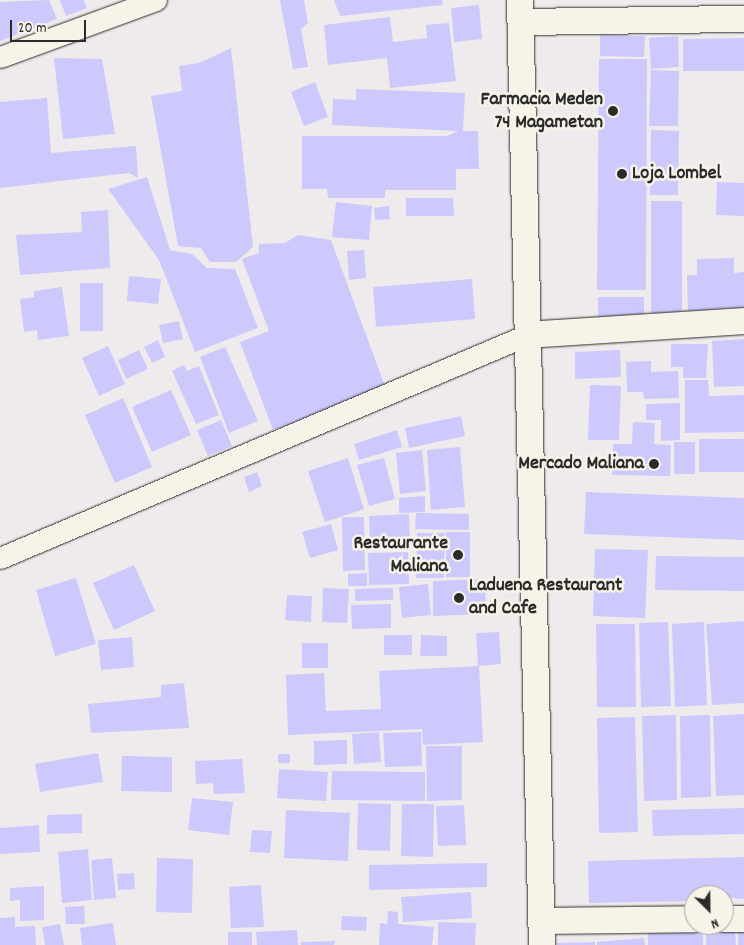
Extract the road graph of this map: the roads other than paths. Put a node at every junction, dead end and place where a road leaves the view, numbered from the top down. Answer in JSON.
{"nodes":[{"id":1,"x":156,"y":0,"type":"edge"},
{"id":2,"x":520,"y":11,"type":"edge"},
{"id":3,"x":744,"y":19,"type":"edge"},
{"id":4,"x":0,"y":57,"type":"edge"},
{"id":5,"x":744,"y":321,"type":"edge"},
{"id":6,"x":528,"y":335,"type":"junction"},
{"id":7,"x":0,"y":558,"type":"edge"},
{"id":8,"x":684,"y":920,"type":"edge"},
{"id":9,"x":541,"y":933,"type":"edge"}],
"edges":[{"from":1,"to":4,"type":"street"},
{"from":2,"to":3,"type":"street"},
{"from":2,"to":6,"type":"street"},
{"from":5,"to":6,"type":"street"},
{"from":6,"to":7,"type":"street"},
{"from":6,"to":9,"type":"street"},
{"from":8,"to":9,"type":"street"}]}
